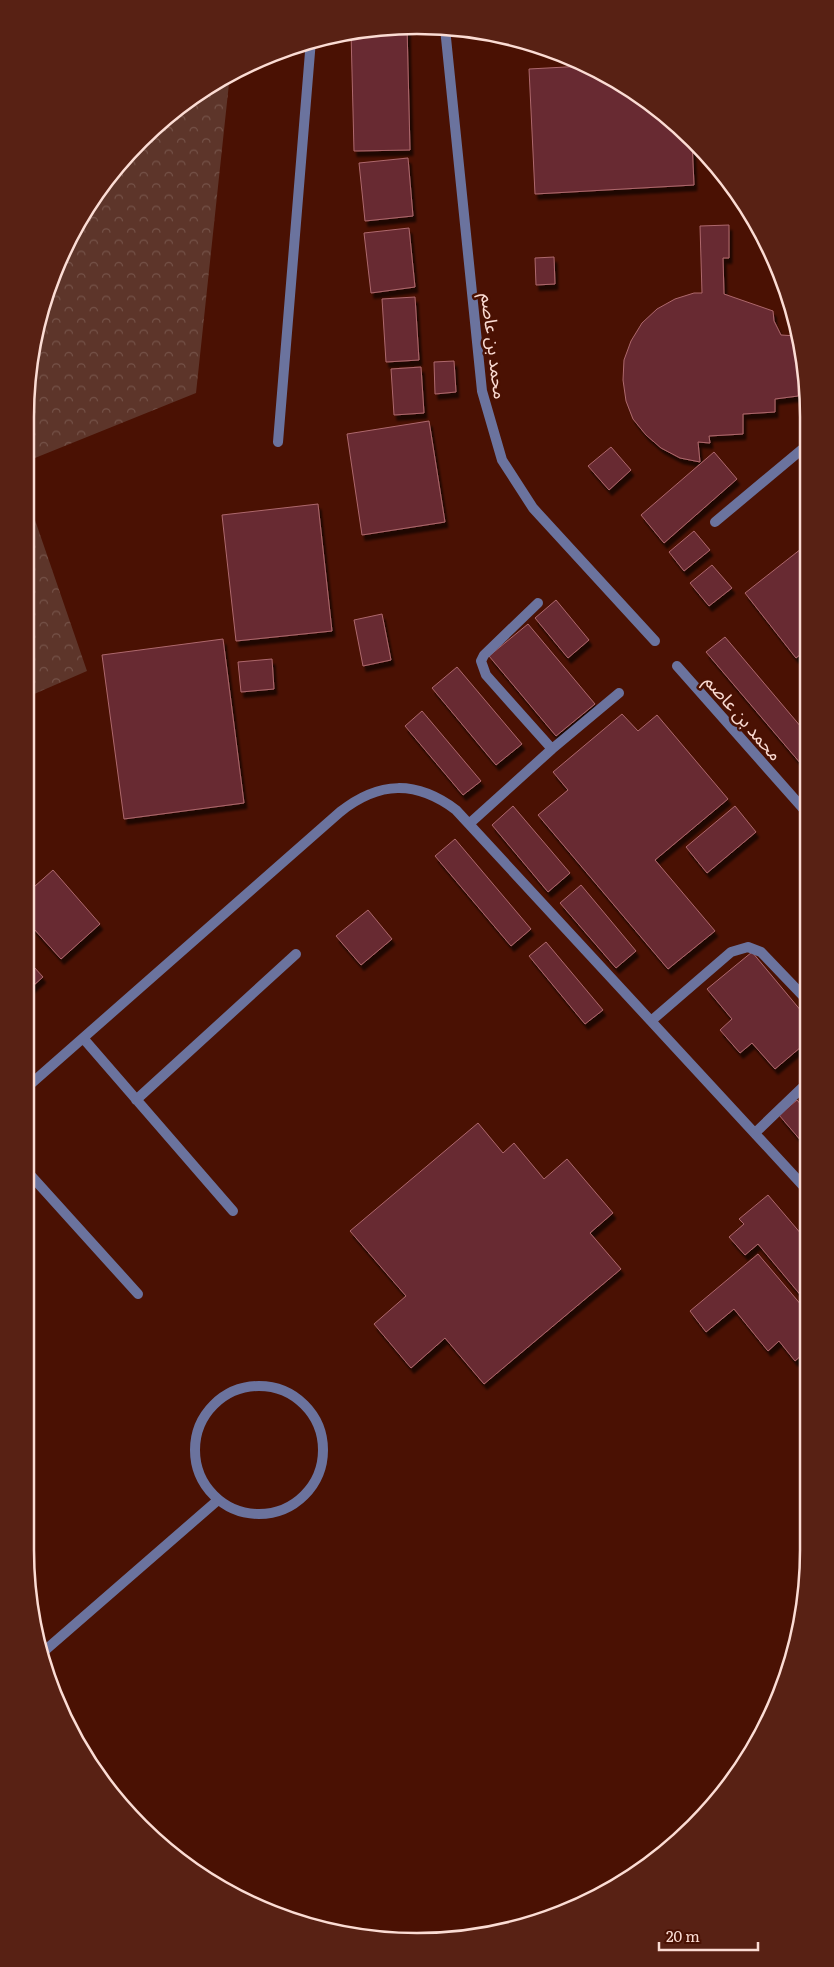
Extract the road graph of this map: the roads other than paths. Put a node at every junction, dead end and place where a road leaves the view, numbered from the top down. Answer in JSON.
{"nodes":[{"id":1,"x":446,"y":35,"type":"edge"},
{"id":2,"x":310,"y":49,"type":"edge"},
{"id":3,"x":278,"y":442,"type":"dead end"},
{"id":4,"x":800,"y":451,"type":"edge"},
{"id":5,"x":715,"y":522,"type":"dead end"},
{"id":6,"x":538,"y":603,"type":"dead end"},
{"id":7,"x":655,"y":641,"type":"dead end"},
{"id":8,"x":677,"y":666,"type":"dead end"},
{"id":9,"x":619,"y":693,"type":"dead end"},
{"id":10,"x":552,"y":749,"type":"junction"},
{"id":11,"x":800,"y":805,"type":"edge"},
{"id":12,"x":469,"y":824,"type":"junction"},
{"id":13,"x":296,"y":954,"type":"dead end"},
{"id":14,"x":800,"y":993,"type":"edge"},
{"id":15,"x":651,"y":1021,"type":"junction"},
{"id":16,"x":83,"y":1038,"type":"junction"},
{"id":17,"x":34,"y":1081,"type":"edge"},
{"id":18,"x":800,"y":1090,"type":"edge"},
{"id":19,"x":136,"y":1100,"type":"junction"},
{"id":20,"x":755,"y":1133,"type":"junction"},
{"id":21,"x":34,"y":1179,"type":"edge"},
{"id":22,"x":800,"y":1182,"type":"edge"},
{"id":23,"x":233,"y":1211,"type":"dead end"},
{"id":24,"x":138,"y":1294,"type":"dead end"},
{"id":25,"x":218,"y":1500,"type":"junction"},
{"id":26,"x":47,"y":1649,"type":"edge"}],
"edges":[{"from":1,"to":7,"type":"street","name":"محمد بن عاصم"},
{"from":2,"to":3,"type":"street"},
{"from":4,"to":5,"type":"street"},
{"from":6,"to":10,"type":"street"},
{"from":8,"to":11,"type":"street","name":"محمد بن عاصم"},
{"from":9,"to":10,"type":"street"},
{"from":10,"to":12,"type":"street"},
{"from":12,"to":15,"type":"street"},
{"from":12,"to":16,"type":"street"},
{"from":13,"to":19,"type":"street"},
{"from":14,"to":15,"type":"street"},
{"from":15,"to":20,"type":"street"},
{"from":16,"to":17,"type":"street"},
{"from":16,"to":19,"type":"street"},
{"from":18,"to":20,"type":"street"},
{"from":19,"to":23,"type":"street"},
{"from":20,"to":22,"type":"street"},
{"from":21,"to":24,"type":"street"},
{"from":25,"to":25,"type":"street"},
{"from":25,"to":26,"type":"street"}]}
